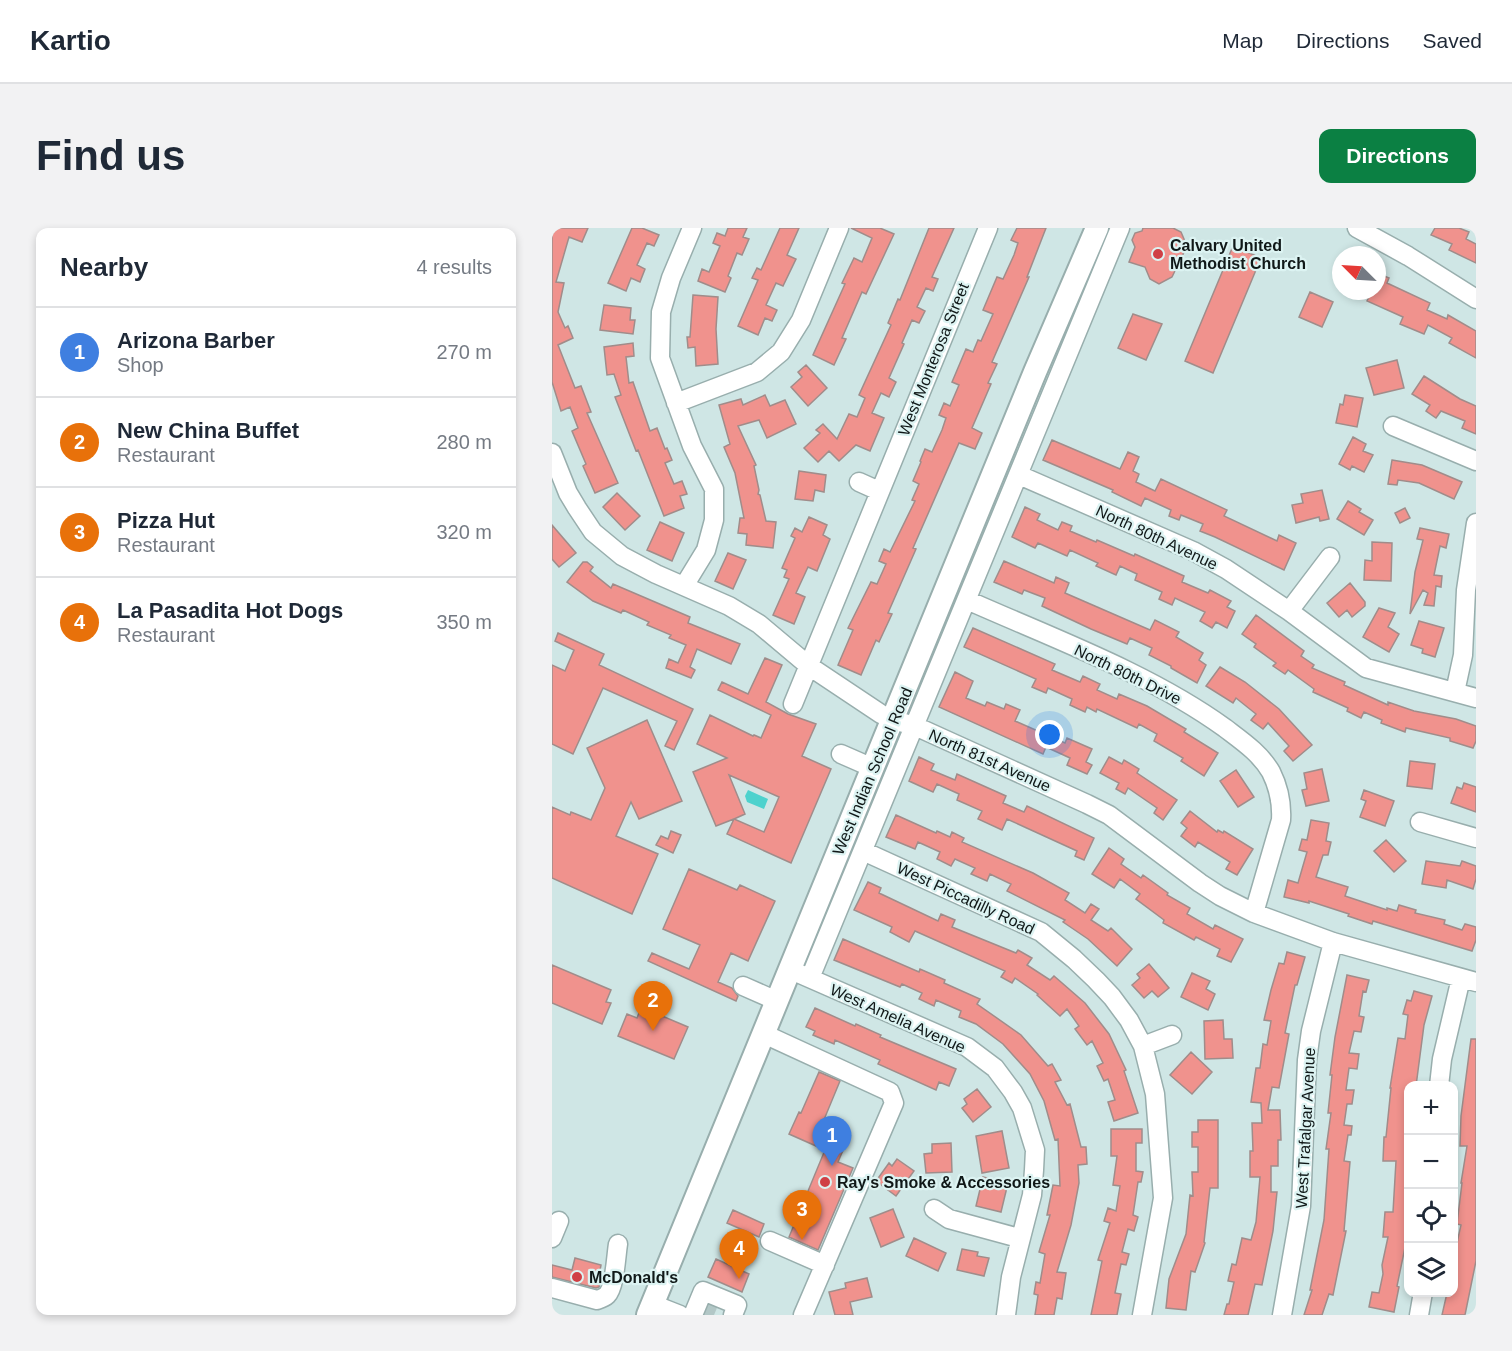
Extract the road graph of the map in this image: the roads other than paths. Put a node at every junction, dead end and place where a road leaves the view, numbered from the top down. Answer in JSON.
{"nodes":[{"id":1,"x":692,"y":228,"type":"edge"},
{"id":2,"x":839,"y":228,"type":"edge"},
{"id":3,"x":987,"y":228,"type":"edge"},
{"id":4,"x":1097,"y":228,"type":"edge"},
{"id":5,"x":1120,"y":228,"type":"edge"},
{"id":6,"x":1357,"y":228,"type":"edge"},
{"id":7,"x":1476,"y":299,"type":"edge"},
{"id":8,"x":1035,"y":372,"type":"junction"},
{"id":9,"x":1057,"y":382,"type":"junction"},
{"id":10,"x":676,"y":403,"type":"junction"},
{"id":11,"x":1393,"y":426,"type":"dead end"},
{"id":12,"x":552,"y":453,"type":"edge"},
{"id":13,"x":1476,"y":461,"type":"edge"},
{"id":14,"x":556,"y":472,"type":"edge"},
{"id":15,"x":1019,"y":475,"type":"junction"},
{"id":16,"x":859,"y":482,"type":"dead end"},
{"id":17,"x":879,"y":491,"type":"junction"},
{"id":18,"x":1476,"y":523,"type":"edge"},
{"id":19,"x":1330,"y":557,"type":"dead end"},
{"id":20,"x":684,"y":586,"type":"junction"},
{"id":21,"x":967,"y":600,"type":"junction"},
{"id":22,"x":1289,"y":611,"type":"junction"},
{"id":23,"x":809,"y":666,"type":"junction"},
{"id":24,"x":1455,"y":692,"type":"junction"},
{"id":25,"x":1476,"y":698,"type":"edge"},
{"id":26,"x":793,"y":704,"type":"dead end"},
{"id":27,"x":893,"y":720,"type":"junction"},
{"id":28,"x":915,"y":726,"type":"junction"},
{"id":29,"x":842,"y":754,"type":"dead end"},
{"id":30,"x":873,"y":768,"type":"junction"},
{"id":31,"x":1420,"y":822,"type":"dead end"},
{"id":32,"x":1476,"y":838,"type":"edge"},
{"id":33,"x":863,"y":851,"type":"junction"},
{"id":34,"x":1254,"y":913,"type":"junction"},
{"id":35,"x":1333,"y":942,"type":"junction"},
{"id":36,"x":800,"y":974,"type":"junction"},
{"id":37,"x":1468,"y":980,"type":"edge"},
{"id":38,"x":743,"y":986,"type":"dead end"},
{"id":39,"x":777,"y":1001,"type":"junction"},
{"id":40,"x":764,"y":1034,"type":"junction"},
{"id":41,"x":1172,"y":1035,"type":"dead end"},
{"id":42,"x":1143,"y":1046,"type":"junction"},
{"id":43,"x":1440,"y":1081,"type":"edge"},
{"id":44,"x":934,"y":1209,"type":"dead end"},
{"id":45,"x":1019,"y":1238,"type":"junction"},
{"id":46,"x":770,"y":1241,"type":"dead end"},
{"id":47,"x":618,"y":1244,"type":"dead end"},
{"id":48,"x":825,"y":1265,"type":"junction"},
{"id":49,"x":552,"y":1288,"type":"edge"},
{"id":50,"x":1422,"y":1297,"type":"edge"},
{"id":51,"x":650,"y":1309,"type":"edge"},
{"id":52,"x":693,"y":1312,"type":"edge"},
{"id":53,"x":733,"y":1315,"type":"edge"},
{"id":54,"x":803,"y":1315,"type":"edge"},
{"id":55,"x":1006,"y":1315,"type":"edge"},
{"id":56,"x":1142,"y":1315,"type":"edge"},
{"id":57,"x":1282,"y":1315,"type":"edge"},
{"id":58,"x":1419,"y":1315,"type":"edge"}],
"edges":[{"from":1,"to":10,"type":"street"},
{"from":2,"to":10,"type":"street"},
{"from":3,"to":17,"type":"street","name":"West Monterosa Street"},
{"from":4,"to":8,"type":"main road","name":"West Indian School Road"},
{"from":5,"to":9,"type":"street","name":"West Indian School Road"},
{"from":6,"to":7,"type":"street"},
{"from":8,"to":9,"type":"street"},
{"from":8,"to":27,"type":"main road","name":"West Indian School Road"},
{"from":9,"to":15,"type":"street","name":"West Indian School Road"},
{"from":10,"to":20,"type":"street"},
{"from":11,"to":13,"type":"street"},
{"from":12,"to":14,"type":"street","name":"North 81st Avenue"},
{"from":14,"to":20,"type":"street","name":"North 81st Avenue"},
{"from":15,"to":21,"type":"street","name":"West Indian School Road"},
{"from":15,"to":22,"type":"street","name":"North 80th Avenue"},
{"from":16,"to":17,"type":"street"},
{"from":17,"to":23,"type":"street","name":"West Monterosa Street"},
{"from":18,"to":24,"type":"street"},
{"from":19,"to":22,"type":"street"},
{"from":20,"to":23,"type":"street","name":"North 81st Avenue"},
{"from":21,"to":28,"type":"street","name":"West Indian School Road"},
{"from":21,"to":34,"type":"street","name":"North 80th Drive"},
{"from":22,"to":24,"type":"street","name":"North 80th Avenue"},
{"from":23,"to":26,"type":"street","name":"West Monterosa Street"},
{"from":23,"to":27,"type":"street","name":"North 81st Avenue"},
{"from":24,"to":25,"type":"street","name":"North 80th Avenue"},
{"from":27,"to":28,"type":"street","name":"North 81st Avenue"},
{"from":27,"to":30,"type":"main road","name":"West Indian School Road"},
{"from":28,"to":33,"type":"street","name":"West Indian School Road"},
{"from":28,"to":34,"type":"street","name":"North 81st Avenue"},
{"from":29,"to":30,"type":"street"},
{"from":30,"to":36,"type":"main road","name":"West Indian School Road"},
{"from":31,"to":32,"type":"street"},
{"from":33,"to":36,"type":"street","name":"West Indian School Road"},
{"from":33,"to":42,"type":"street","name":"West Piccadilly Road"},
{"from":34,"to":35,"type":"street","name":"North 81st Avenue"},
{"from":35,"to":37,"type":"street","name":"North 81st Avenue"},
{"from":35,"to":57,"type":"street","name":"West Trafalgar Avenue"},
{"from":36,"to":39,"type":"main road","name":"West Indian School Road"},
{"from":36,"to":45,"type":"street","name":"West Amelia Avenue"},
{"from":37,"to":43,"type":"street"},
{"from":38,"to":39,"type":"street"},
{"from":39,"to":40,"type":"main road","name":"West Indian School Road"},
{"from":40,"to":48,"type":"street"},
{"from":40,"to":51,"type":"main road","name":"West Indian School Road"},
{"from":41,"to":42,"type":"street"},
{"from":42,"to":56,"type":"street","name":"West Piccadilly Road"},
{"from":44,"to":45,"type":"street"},
{"from":45,"to":55,"type":"street","name":"West Amelia Avenue"},
{"from":46,"to":48,"type":"street"},
{"from":47,"to":49,"type":"street"},
{"from":48,"to":54,"type":"street"},
{"from":50,"to":58,"type":"street"},
{"from":51,"to":52,"type":"street"},
{"from":52,"to":53,"type":"street"}]}
